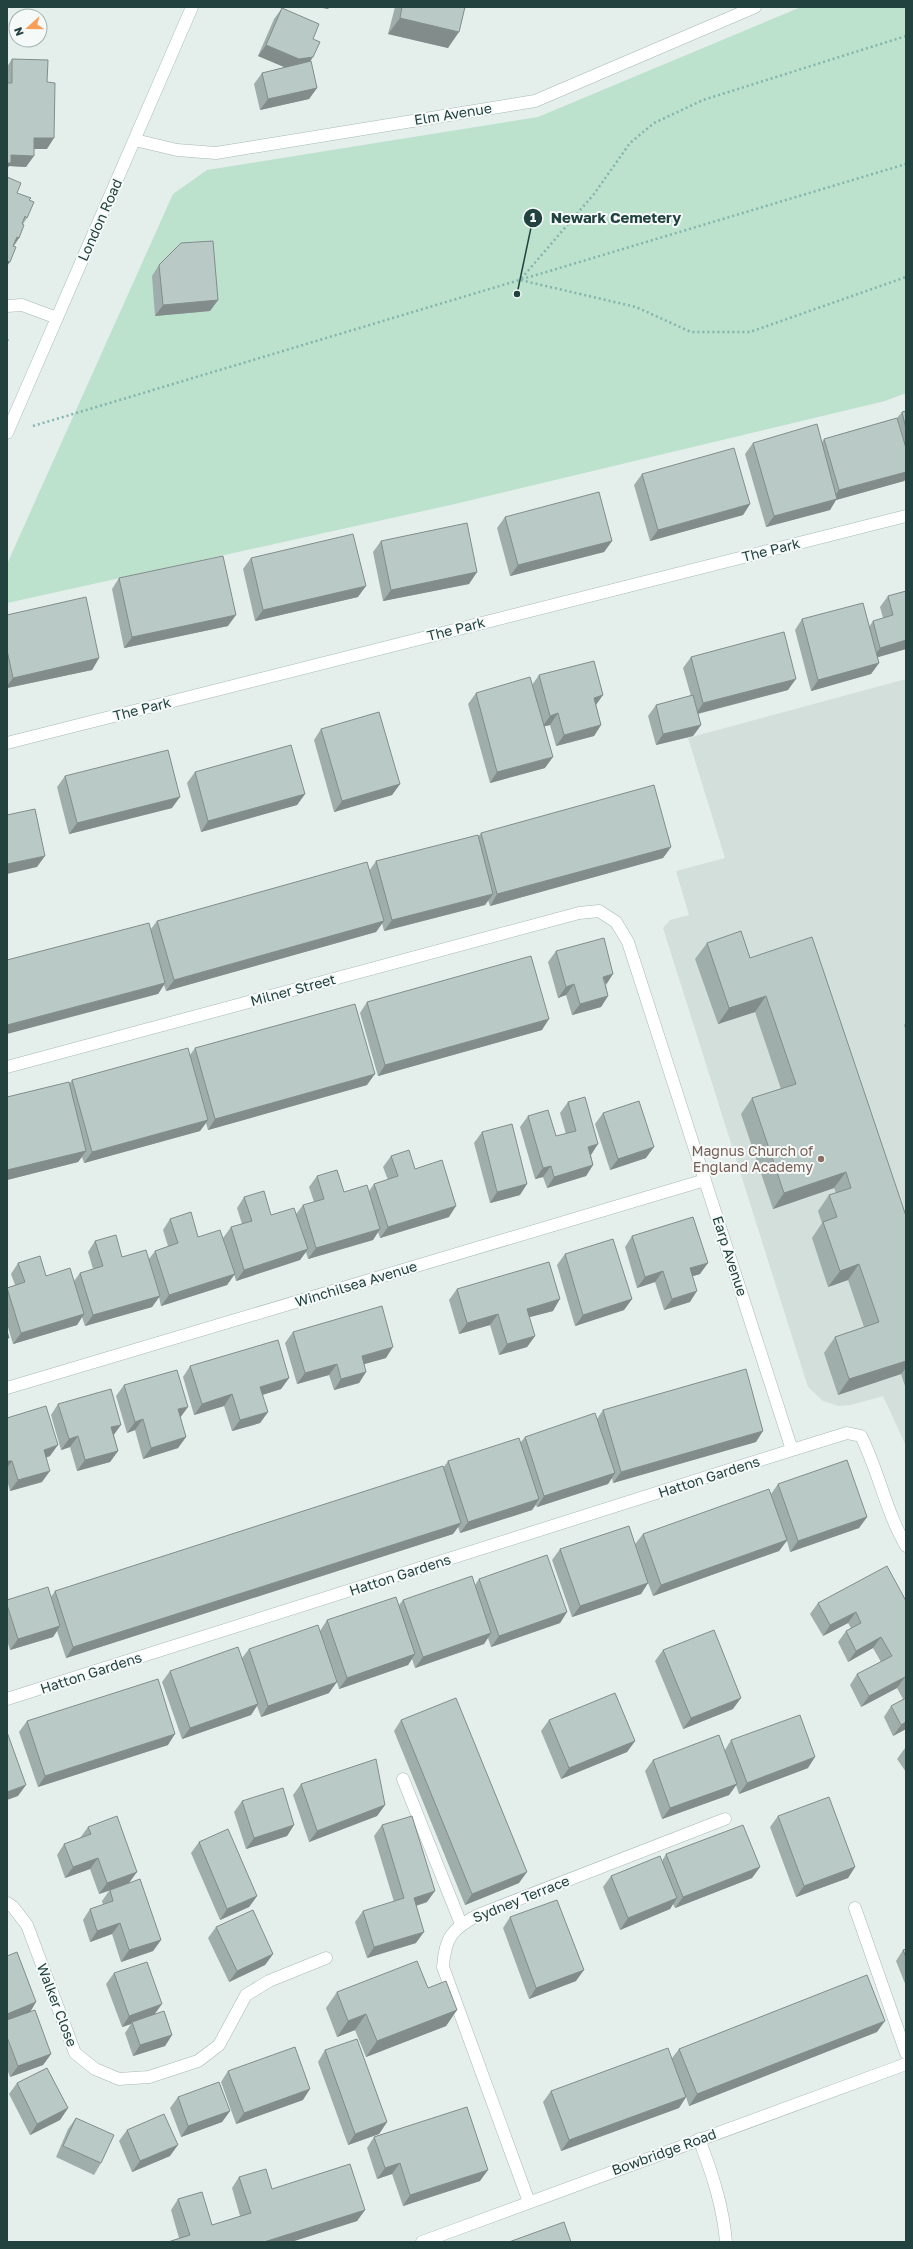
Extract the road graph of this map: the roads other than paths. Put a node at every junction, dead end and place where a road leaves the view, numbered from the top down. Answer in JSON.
{"nodes":[{"id":1,"x":192,"y":7,"type":"edge"},
{"id":2,"x":755,"y":7,"type":"edge"},
{"id":3,"x":135,"y":140,"type":"junction"},
{"id":4,"x":7,"y":306,"type":"edge"},
{"id":5,"x":57,"y":318,"type":"junction"},
{"id":6,"x":7,"y":433,"type":"edge"},
{"id":7,"x":906,"y":516,"type":"edge"},
{"id":8,"x":7,"y":743,"type":"edge"},
{"id":9,"x":579,"y":913,"type":"joint"},
{"id":10,"x":7,"y":1067,"type":"edge"},
{"id":11,"x":705,"y":1180,"type":"junction"},
{"id":12,"x":7,"y":1388,"type":"edge"},
{"id":13,"x":792,"y":1450,"type":"junction"},
{"id":14,"x":905,"y":1542,"type":"edge"},
{"id":15,"x":7,"y":1699,"type":"edge"},
{"id":16,"x":403,"y":1779,"type":"dead end"},
{"id":17,"x":725,"y":1819,"type":"dead end"},
{"id":18,"x":7,"y":1903,"type":"edge"},
{"id":19,"x":855,"y":1908,"type":"dead end"},
{"id":20,"x":461,"y":1924,"type":"junction"},
{"id":21,"x":326,"y":1958,"type":"dead end"},
{"id":22,"x":906,"y":2054,"type":"edge"},
{"id":23,"x":906,"y":2064,"type":"edge"},
{"id":24,"x":700,"y":2139,"type":"junction"},
{"id":25,"x":529,"y":2202,"type":"junction"},
{"id":26,"x":422,"y":2242,"type":"edge"},
{"id":27,"x":726,"y":2242,"type":"edge"}],
"edges":[{"from":1,"to":3,"type":"street","name":"London Road"},
{"from":2,"to":3,"type":"street","name":"Elm Avenue"},
{"from":3,"to":5,"type":"street","name":"London Road"},
{"from":4,"to":5,"type":"street"},
{"from":5,"to":6,"type":"street","name":"London Road"},
{"from":7,"to":8,"type":"street","name":"The Park"},
{"from":9,"to":10,"type":"street","name":"Milner Street"},
{"from":9,"to":11,"type":"street","name":"Earp Avenue"},
{"from":11,"to":12,"type":"street","name":"Winchilsea Avenue"},
{"from":11,"to":13,"type":"street","name":"Earp Avenue"},
{"from":13,"to":14,"type":"street"},
{"from":13,"to":15,"type":"street","name":"Hatton Gardens"},
{"from":16,"to":20,"type":"street"},
{"from":17,"to":20,"type":"street","name":"Sydney Terrace"},
{"from":18,"to":21,"type":"street","name":"Walker Close"},
{"from":19,"to":22,"type":"street"},
{"from":20,"to":25,"type":"street","name":"Sydney Terrace"},
{"from":23,"to":24,"type":"street","name":"Bowbridge Road"},
{"from":24,"to":25,"type":"street","name":"Bowbridge Road"},
{"from":24,"to":27,"type":"street"},
{"from":25,"to":26,"type":"street","name":"Bowbridge Road"}]}
